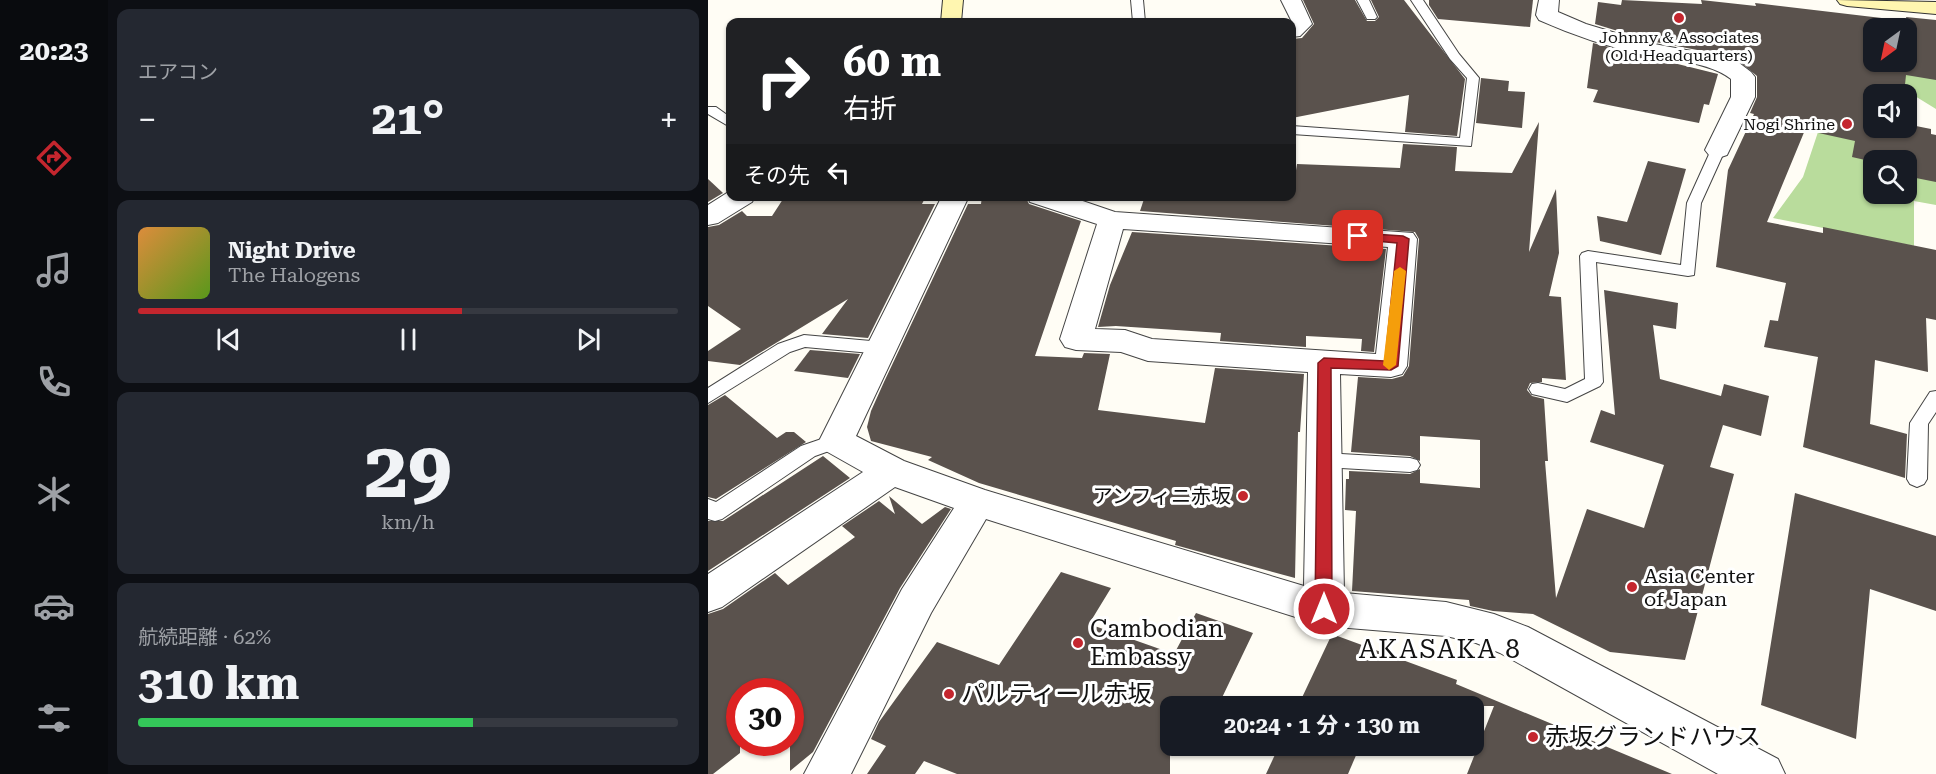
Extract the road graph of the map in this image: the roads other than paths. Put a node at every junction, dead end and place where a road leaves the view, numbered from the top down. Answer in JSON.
{"nodes":[{"id":1,"x":953,"y":0,"type":"edge"},
{"id":2,"x":1137,"y":0,"type":"edge"},
{"id":3,"x":1291,"y":0,"type":"edge"},
{"id":4,"x":1363,"y":0,"type":"edge"},
{"id":5,"x":1417,"y":0,"type":"edge"},
{"id":6,"x":1549,"y":0,"type":"edge"},
{"id":7,"x":1847,"y":0,"type":"edge"},
{"id":8,"x":1872,"y":1,"type":"edge"},
{"id":9,"x":1936,"y":8,"type":"edge"},
{"id":10,"x":1371,"y":17,"type":"dead end"},
{"id":11,"x":951,"y":18,"type":"edge"},
{"id":12,"x":1139,"y":18,"type":"edge"},
{"id":13,"x":1296,"y":28,"type":"edge"},
{"id":14,"x":711,"y":110,"type":"dead end"},
{"id":15,"x":726,"y":120,"type":"edge"},
{"id":16,"x":1296,"y":130,"type":"edge"},
{"id":17,"x":1718,"y":150,"type":"joint"},
{"id":18,"x":734,"y":201,"type":"edge"},
{"id":19,"x":954,"y":201,"type":"edge"},
{"id":20,"x":1055,"y":201,"type":"edge"},
{"id":21,"x":708,"y":217,"type":"edge"},
{"id":22,"x":1112,"y":220,"type":"junction"},
{"id":23,"x":882,"y":348,"type":"junction"},
{"id":24,"x":1324,"y":363,"type":"junction"},
{"id":25,"x":1538,"y":389,"type":"dead end"},
{"id":26,"x":708,"y":397,"type":"edge"},
{"id":27,"x":1936,"y":397,"type":"edge"},
{"id":28,"x":836,"y":441,"type":"junction"},
{"id":29,"x":1324,"y":460,"type":"junction"},
{"id":30,"x":1410,"y":465,"type":"dead end"},
{"id":31,"x":891,"y":471,"type":"junction"},
{"id":32,"x":1917,"y":479,"type":"dead end"},
{"id":33,"x":978,"y":502,"type":"junction"},
{"id":34,"x":708,"y":507,"type":"edge"},
{"id":35,"x":708,"y":595,"type":"edge"},
{"id":36,"x":1324,"y":609,"type":"junction"},
{"id":37,"x":827,"y":774,"type":"edge"},
{"id":38,"x":1762,"y":774,"type":"edge"}],
"edges":[{"from":1,"to":11,"type":"main road"},
{"from":2,"to":12,"type":"lane"},
{"from":3,"to":13,"type":"street"},
{"from":4,"to":10,"type":"lane"},
{"from":5,"to":16,"type":"lane"},
{"from":6,"to":17,"type":"street"},
{"from":7,"to":8,"type":"main road"},
{"from":8,"to":9,"type":"main road"},
{"from":14,"to":15,"type":"lane"},
{"from":17,"to":25,"type":"lane"},
{"from":18,"to":21,"type":"street"},
{"from":19,"to":23,"type":"street"},
{"from":20,"to":22,"type":"street"},
{"from":22,"to":24,"type":"street"},
{"from":22,"to":24,"type":"street"},
{"from":23,"to":26,"type":"lane"},
{"from":23,"to":28,"type":"street"},
{"from":24,"to":29,"type":"street"},
{"from":27,"to":32,"type":"lane"},
{"from":28,"to":31,"type":"street"},
{"from":28,"to":34,"type":"lane"},
{"from":29,"to":30,"type":"lane"},
{"from":29,"to":36,"type":"street"},
{"from":31,"to":33,"type":"street"},
{"from":31,"to":35,"type":"street"},
{"from":33,"to":36,"type":"street"},
{"from":33,"to":37,"type":"street"},
{"from":36,"to":38,"type":"street"}]}
